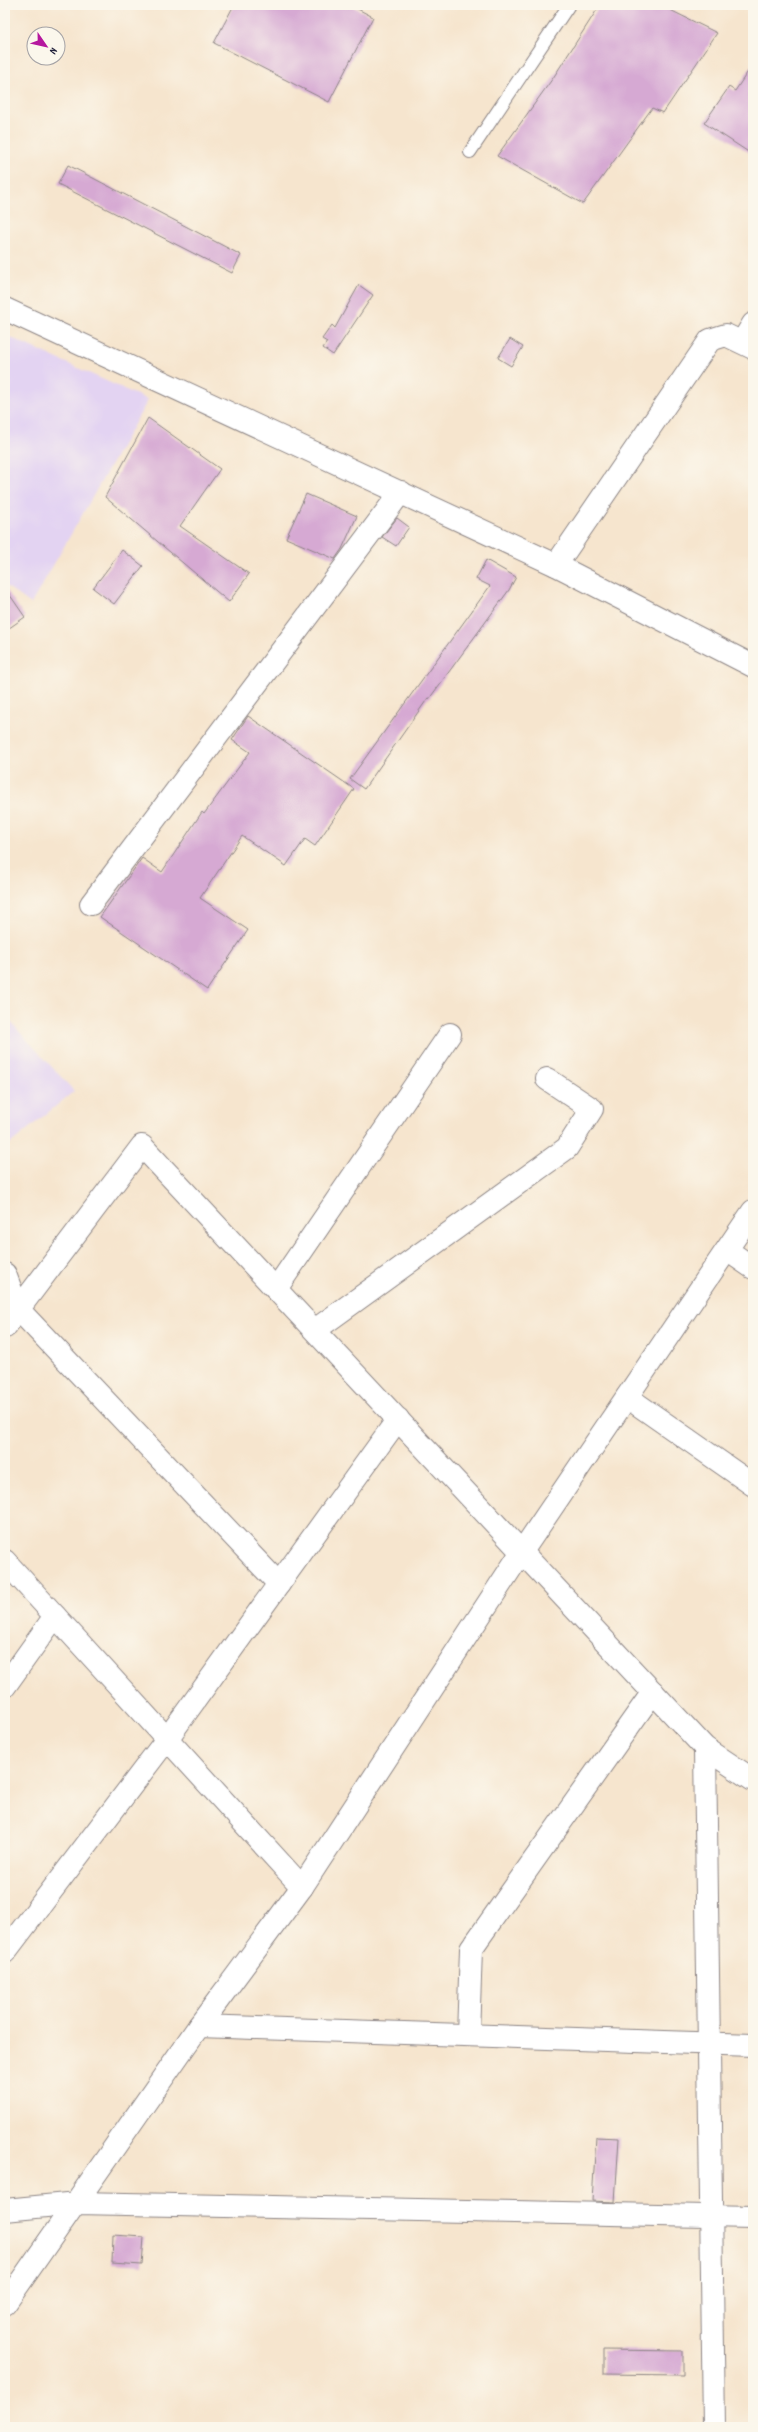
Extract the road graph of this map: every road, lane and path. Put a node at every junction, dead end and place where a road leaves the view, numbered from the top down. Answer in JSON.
{"nodes":[{"id":1,"x":569,"y":5,"type":"edge"},
{"id":2,"x":470,"y":152,"type":"dead end"},
{"id":3,"x":5,"y":310,"type":"edge"},
{"id":4,"x":749,"y":338,"type":"edge"},
{"id":5,"x":401,"y":492,"type":"junction"},
{"id":6,"x":556,"y":565,"type":"junction"},
{"id":7,"x":753,"y":666,"type":"edge"},
{"id":8,"x":91,"y":904,"type":"dead end"},
{"id":9,"x":450,"y":1034,"type":"dead end"},
{"id":10,"x":547,"y":1079,"type":"dead end"},
{"id":11,"x":753,"y":1211,"type":"edge"},
{"id":12,"x":727,"y":1250,"type":"junction"},
{"id":13,"x":753,"y":1268,"type":"edge"},
{"id":14,"x":5,"y":1274,"type":"edge"},
{"id":15,"x":276,"y":1289,"type":"junction"},
{"id":16,"x":18,"y":1309,"type":"junction"},
{"id":17,"x":5,"y":1327,"type":"edge"},
{"id":18,"x":315,"y":1330,"type":"junction"},
{"id":19,"x":626,"y":1397,"type":"junction"},
{"id":20,"x":398,"y":1420,"type":"junction"},
{"id":21,"x":753,"y":1485,"type":"edge"},
{"id":22,"x":521,"y":1553,"type":"junction"},
{"id":23,"x":5,"y":1561,"type":"edge"},
{"id":24,"x":280,"y":1584,"type":"junction"},
{"id":25,"x":55,"y":1616,"type":"junction"},
{"id":26,"x":5,"y":1686,"type":"edge"},
{"id":27,"x":653,"y":1692,"type":"junction"},
{"id":28,"x":167,"y":1739,"type":"junction"},
{"id":29,"x":705,"y":1748,"type":"junction"},
{"id":30,"x":753,"y":1780,"type":"edge"},
{"id":31,"x":302,"y":1887,"type":"junction"},
{"id":32,"x":5,"y":1952,"type":"edge"},
{"id":33,"x":199,"y":2026,"type":"junction"},
{"id":34,"x":468,"y":2035,"type":"junction"},
{"id":35,"x":709,"y":2044,"type":"junction"},
{"id":36,"x":753,"y":2045,"type":"edge"},
{"id":37,"x":77,"y":2203,"type":"junction"},
{"id":38,"x":5,"y":2210,"type":"edge"},
{"id":39,"x":711,"y":2216,"type":"junction"},
{"id":40,"x":753,"y":2216,"type":"edge"},
{"id":41,"x":5,"y":2304,"type":"edge"},
{"id":42,"x":714,"y":2427,"type":"edge"}],
"edges":[{"from":1,"to":2,"type":"lane"},
{"from":3,"to":5,"type":"street"},
{"from":4,"to":6,"type":"street"},
{"from":5,"to":6,"type":"street"},
{"from":5,"to":8,"type":"street"},
{"from":6,"to":7,"type":"street"},
{"from":9,"to":15,"type":"street"},
{"from":10,"to":18,"type":"street"},
{"from":11,"to":12,"type":"street"},
{"from":12,"to":13,"type":"street"},
{"from":12,"to":19,"type":"street"},
{"from":14,"to":16,"type":"street"},
{"from":15,"to":16,"type":"street"},
{"from":15,"to":18,"type":"street"},
{"from":16,"to":17,"type":"street"},
{"from":16,"to":24,"type":"street"},
{"from":18,"to":20,"type":"street"},
{"from":19,"to":21,"type":"street"},
{"from":19,"to":22,"type":"street"},
{"from":20,"to":22,"type":"street"},
{"from":20,"to":24,"type":"street"},
{"from":22,"to":27,"type":"street"},
{"from":22,"to":31,"type":"street"},
{"from":23,"to":25,"type":"street"},
{"from":24,"to":28,"type":"street"},
{"from":25,"to":26,"type":"street"},
{"from":25,"to":28,"type":"street"},
{"from":27,"to":29,"type":"street"},
{"from":27,"to":34,"type":"street"},
{"from":28,"to":31,"type":"street"},
{"from":28,"to":32,"type":"street"},
{"from":29,"to":30,"type":"street"},
{"from":29,"to":35,"type":"street"},
{"from":31,"to":33,"type":"street"},
{"from":33,"to":34,"type":"street"},
{"from":33,"to":37,"type":"street"},
{"from":34,"to":35,"type":"street"},
{"from":35,"to":36,"type":"street"},
{"from":35,"to":39,"type":"street"},
{"from":37,"to":38,"type":"street"},
{"from":37,"to":39,"type":"street"},
{"from":37,"to":41,"type":"street"},
{"from":39,"to":40,"type":"street"},
{"from":39,"to":42,"type":"street"}]}
